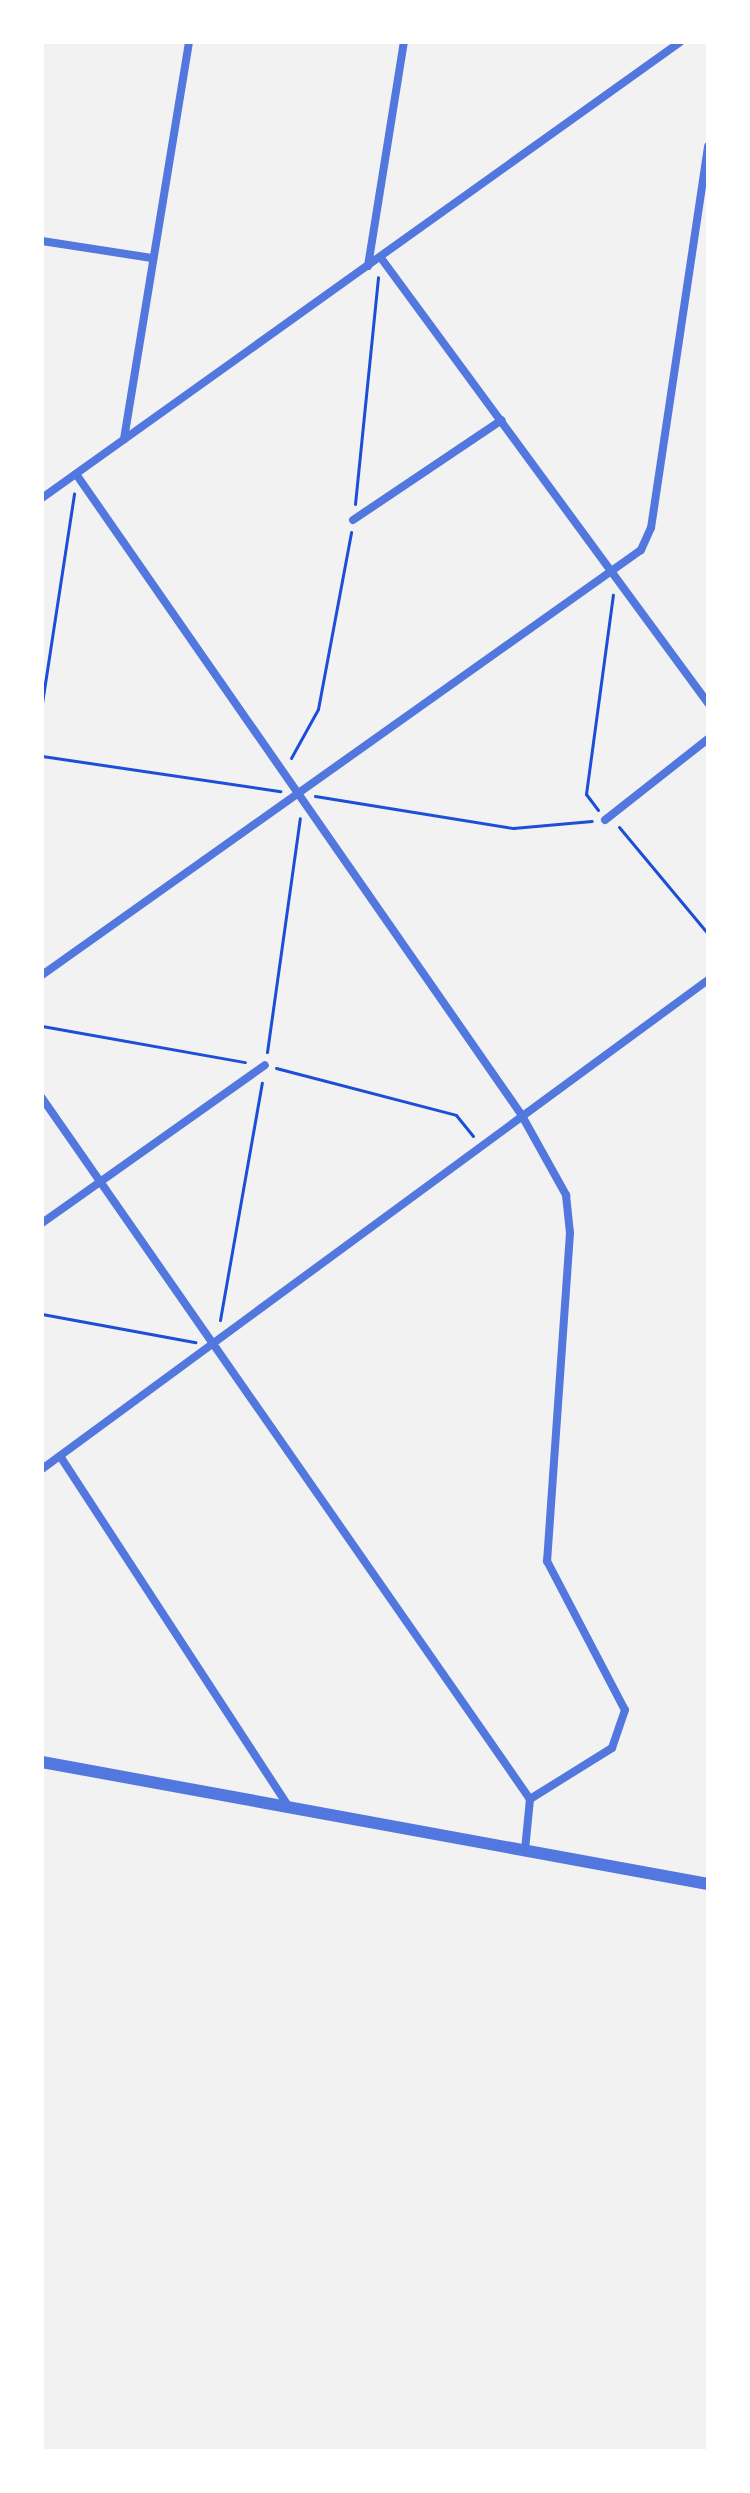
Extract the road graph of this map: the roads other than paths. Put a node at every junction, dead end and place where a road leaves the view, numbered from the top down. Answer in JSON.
{"nodes":[{"id":1,"x":189,"y":42,"type":"edge"},
{"id":2,"x":404,"y":42,"type":"edge"},
{"id":3,"x":680,"y":42,"type":"edge"},
{"id":4,"x":708,"y":146,"type":"edge"},
{"id":5,"x":42,"y":241,"type":"edge"},
{"id":6,"x":152,"y":258,"type":"junction"},
{"id":7,"x":381,"y":258,"type":"junction"},
{"id":8,"x":368,"y":266,"type":"junction"},
{"id":9,"x":502,"y":420,"type":"junction"},
{"id":10,"x":124,"y":439,"type":"junction"},
{"id":11,"x":76,"y":474,"type":"junction"},
{"id":12,"x":42,"y":498,"type":"edge"},
{"id":13,"x":353,"y":520,"type":"road end"},
{"id":14,"x":616,"y":573,"type":"junction"},
{"id":15,"x":708,"y":703,"type":"edge"},
{"id":16,"x":708,"y":739,"type":"edge"},
{"id":17,"x":304,"y":794,"type":"junction"},
{"id":18,"x":605,"y":820,"type":"road end"},
{"id":19,"x":42,"y":975,"type":"edge"},
{"id":20,"x":708,"y":980,"type":"edge"},
{"id":21,"x":265,"y":1065,"type":"road end"},
{"id":22,"x":42,"y":1098,"type":"edge"},
{"id":23,"x":521,"y":1114,"type":"junction"},
{"id":24,"x":102,"y":1181,"type":"junction"},
{"id":25,"x":42,"y":1223,"type":"edge"},
{"id":26,"x":216,"y":1346,"type":"junction"},
{"id":27,"x":60,"y":1456,"type":"junction"},
{"id":28,"x":42,"y":1469,"type":"edge"},
{"id":29,"x":42,"y":1762,"type":"edge"},
{"id":30,"x":530,"y":1799,"type":"junction"},
{"id":31,"x":290,"y":1809,"type":"junction"},
{"id":32,"x":525,"y":1850,"type":"junction"},
{"id":33,"x":708,"y":1884,"type":"edge"}],
"edges":[{"from":1,"to":6,"type":"street"},
{"from":2,"to":8,"type":"street"},
{"from":3,"to":7,"type":"street"},
{"from":4,"to":14,"type":"street"},
{"from":5,"to":6,"type":"street"},
{"from":6,"to":10,"type":"street"},
{"from":7,"to":8,"type":"street"},
{"from":7,"to":9,"type":"street"},
{"from":8,"to":10,"type":"street"},
{"from":9,"to":13,"type":"street"},
{"from":9,"to":14,"type":"street"},
{"from":10,"to":11,"type":"street"},
{"from":11,"to":12,"type":"street"},
{"from":11,"to":17,"type":"street"},
{"from":14,"to":15,"type":"street"},
{"from":14,"to":17,"type":"street"},
{"from":16,"to":18,"type":"street"},
{"from":17,"to":19,"type":"street"},
{"from":17,"to":23,"type":"street"},
{"from":20,"to":23,"type":"street"},
{"from":21,"to":24,"type":"street"},
{"from":22,"to":24,"type":"street"},
{"from":23,"to":26,"type":"street"},
{"from":23,"to":30,"type":"street"},
{"from":24,"to":25,"type":"street"},
{"from":24,"to":26,"type":"street"},
{"from":26,"to":27,"type":"street"},
{"from":26,"to":30,"type":"street"},
{"from":27,"to":28,"type":"street"},
{"from":27,"to":31,"type":"street"},
{"from":29,"to":31,"type":"street"},
{"from":30,"to":32,"type":"street"},
{"from":31,"to":32,"type":"street"},
{"from":32,"to":33,"type":"street"}]}
